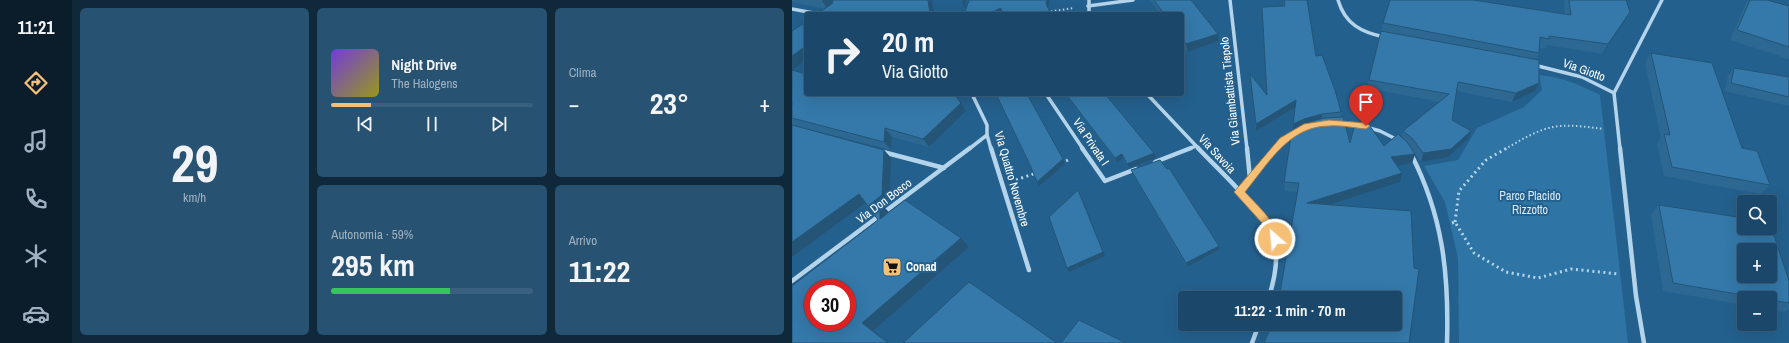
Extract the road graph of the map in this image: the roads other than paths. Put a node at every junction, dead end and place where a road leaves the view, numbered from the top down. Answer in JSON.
{"nodes":[{"id":1,"x":1089,"y":0,"type":"edge"},
{"id":2,"x":1133,"y":0,"type":"edge"},
{"id":3,"x":1230,"y":0,"type":"edge"},
{"id":4,"x":1338,"y":0,"type":"edge"},
{"id":5,"x":1662,"y":0,"type":"edge"},
{"id":6,"x":1088,"y":6,"type":"junction"},
{"id":7,"x":792,"y":9,"type":"edge"},
{"id":8,"x":808,"y":12,"type":"edge"},
{"id":9,"x":1089,"y":12,"type":"edge"},
{"id":10,"x":1390,"y":38,"type":"edge"},
{"id":11,"x":1530,"y":65,"type":"edge"},
{"id":12,"x":1614,"y":93,"type":"junction"},
{"id":13,"x":973,"y":96,"type":"edge"},
{"id":14,"x":1047,"y":96,"type":"edge"},
{"id":15,"x":1149,"y":96,"type":"edge"},
{"id":16,"x":1335,"y":123,"type":"edge"},
{"id":17,"x":1302,"y":128,"type":"edge"},
{"id":18,"x":987,"y":135,"type":"junction"},
{"id":19,"x":1402,"y":143,"type":"edge"},
{"id":20,"x":1196,"y":146,"type":"junction"},
{"id":21,"x":876,"y":150,"type":"edge"},
{"id":22,"x":1409,"y":151,"type":"edge"},
{"id":23,"x":1147,"y":165,"type":"edge"},
{"id":24,"x":944,"y":168,"type":"junction"},
{"id":25,"x":1140,"y":168,"type":"edge"},
{"id":26,"x":1250,"y":180,"type":"junction"},
{"id":27,"x":1239,"y":192,"type":"junction"},
{"id":28,"x":1029,"y":270,"type":"dead end"},
{"id":29,"x":792,"y":281,"type":"edge"},
{"id":30,"x":1270,"y":291,"type":"edge"},
{"id":31,"x":1257,"y":331,"type":"edge"},
{"id":32,"x":1252,"y":343,"type":"edge"},
{"id":33,"x":1447,"y":343,"type":"edge"},
{"id":34,"x":1644,"y":343,"type":"edge"}],
"edges":[{"from":1,"to":6,"type":"street"},
{"from":2,"to":6,"type":"street"},
{"from":3,"to":26,"type":"street","name":"Via Giambattista Tiepolo"},
{"from":4,"to":10,"type":"street"},
{"from":5,"to":12,"type":"street"},
{"from":6,"to":9,"type":"street"},
{"from":7,"to":8,"type":"street"},
{"from":11,"to":12,"type":"street","name":"Via Giotto"},
{"from":12,"to":34,"type":"street","name":"Via Giotto"},
{"from":13,"to":18,"type":"street","name":"Via Quattro Novembre"},
{"from":14,"to":25,"type":"street","name":"Via Privata I"},
{"from":15,"to":20,"type":"street","name":"Via Savoia"},
{"from":16,"to":19,"type":"street"},
{"from":17,"to":26,"type":"street"},
{"from":18,"to":24,"type":"street","name":"Via Don Bosco"},
{"from":18,"to":28,"type":"street","name":"Via Quattro Novembre"},
{"from":20,"to":23,"type":"street"},
{"from":20,"to":27,"type":"street","name":"Via Savoia"},
{"from":21,"to":24,"type":"street"},
{"from":22,"to":33,"type":"street"},
{"from":24,"to":29,"type":"street","name":"Via Don Bosco"},
{"from":26,"to":27,"type":"street"},
{"from":27,"to":30,"type":"street","name":"Via Savoia"},
{"from":31,"to":32,"type":"street"}]}
